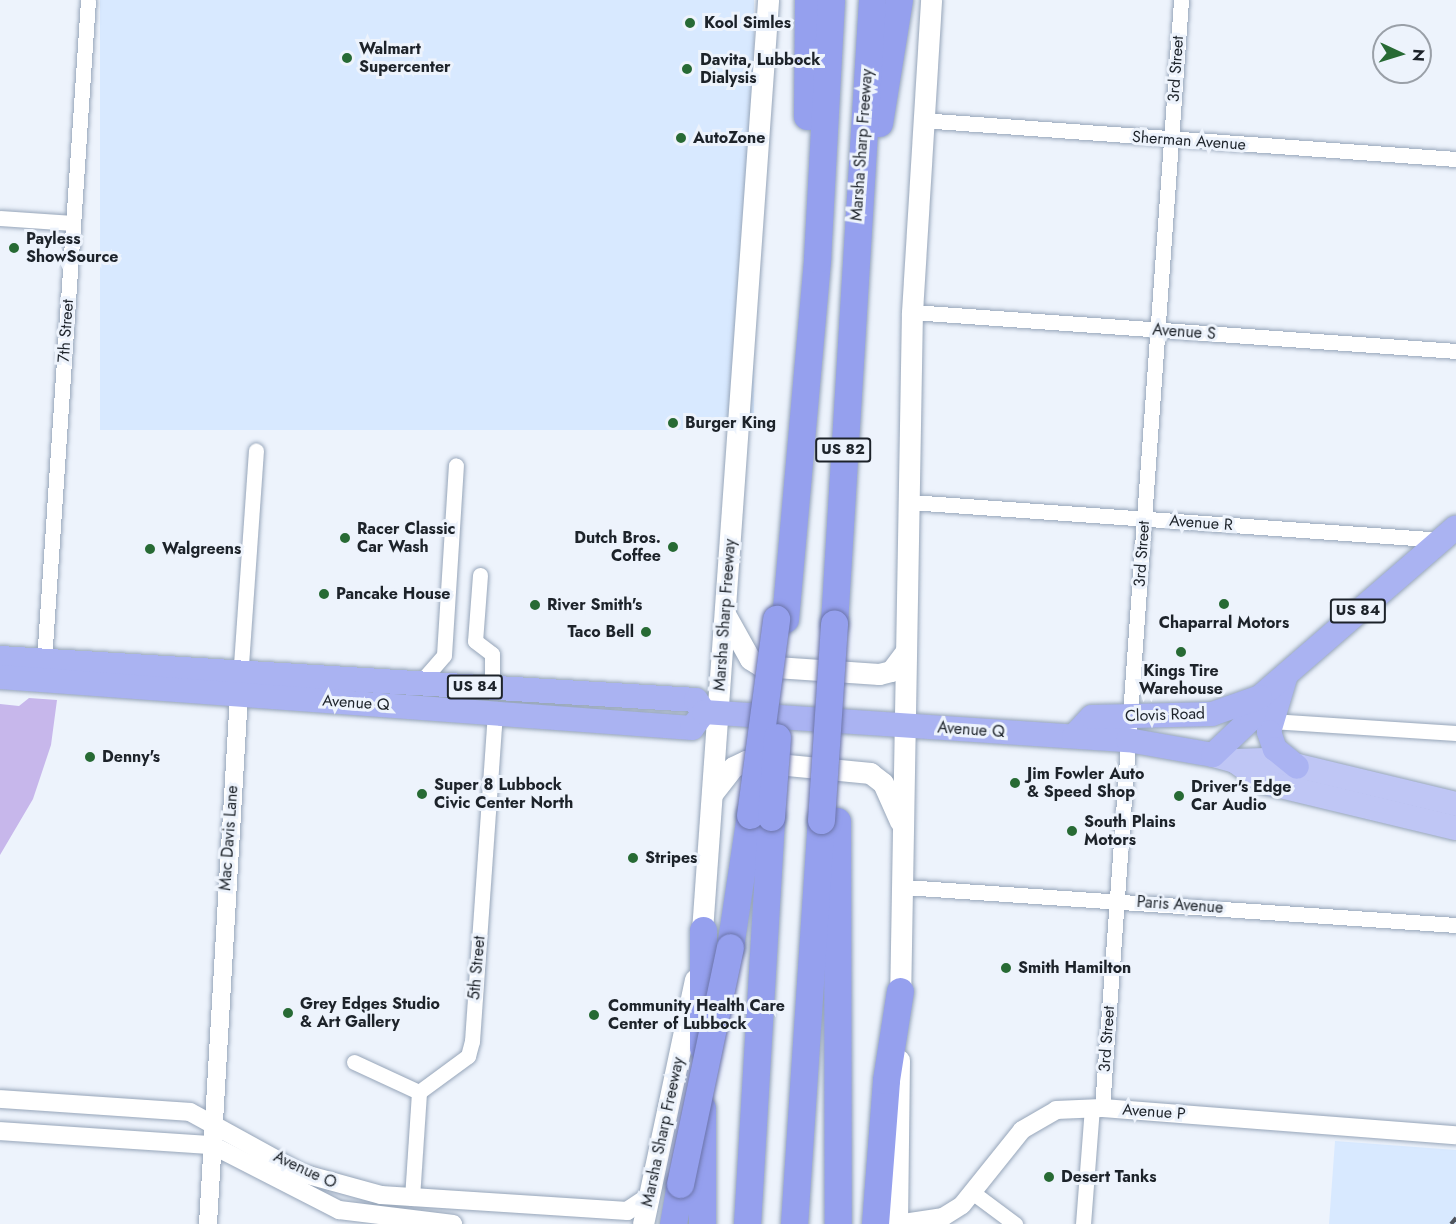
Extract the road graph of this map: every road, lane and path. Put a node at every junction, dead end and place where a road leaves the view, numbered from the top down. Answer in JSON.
{"nodes":[{"id":1,"x":88,"y":0,"type":"edge"},
{"id":2,"x":768,"y":0,"type":"edge"},
{"id":3,"x":808,"y":0,"type":"edge"},
{"id":4,"x":831,"y":0,"type":"edge"},
{"id":5,"x":872,"y":0,"type":"edge"},
{"id":6,"x":899,"y":0,"type":"edge"},
{"id":7,"x":931,"y":0,"type":"edge"},
{"id":8,"x":1181,"y":0,"type":"edge"},
{"id":9,"x":921,"y":120,"type":"junction"},
{"id":10,"x":1171,"y":140,"type":"junction"},
{"id":11,"x":1456,"y":159,"type":"edge"},
{"id":12,"x":0,"y":218,"type":"edge"},
{"id":13,"x":73,"y":223,"type":"junction"},
{"id":14,"x":817,"y":259,"type":"junction"},
{"id":15,"x":853,"y":278,"type":"junction"},
{"id":16,"x":912,"y":312,"type":"junction"},
{"id":17,"x":1158,"y":331,"type":"junction"},
{"id":18,"x":1456,"y":351,"type":"edge"},
{"id":19,"x":256,"y":451,"type":"dead end"},
{"id":20,"x":456,"y":465,"type":"dead end"},
{"id":21,"x":910,"y":502,"type":"junction"},
{"id":22,"x":1145,"y":519,"type":"junction"},
{"id":23,"x":1451,"y":536,"type":"edge"},
{"id":24,"x":480,"y":575,"type":"dead end"},
{"id":25,"x":725,"y":614,"type":"junction"},
{"id":26,"x":906,"y":651,"type":"junction"},
{"id":27,"x":444,"y":655,"type":"junction"},
{"id":28,"x":0,"y":658,"type":"edge"},
{"id":29,"x":44,"y":661,"type":"junction"},
{"id":30,"x":1286,"y":673,"type":"junction"},
{"id":31,"x":0,"y":677,"type":"edge"},
{"id":32,"x":239,"y":684,"type":"junction"},
{"id":33,"x":419,"y":684,"type":"junction"},
{"id":34,"x":462,"y":686,"type":"junction"},
{"id":35,"x":492,"y":688,"type":"junction"},
{"id":36,"x":1260,"y":697,"type":"junction"},
{"id":37,"x":495,"y":712,"type":"junction"},
{"id":38,"x":711,"y":712,"type":"junction"},
{"id":39,"x":1130,"y":716,"type":"junction"},
{"id":40,"x":1271,"y":721,"type":"junction"},
{"id":41,"x":903,"y":726,"type":"junction"},
{"id":42,"x":1456,"y":734,"type":"edge"},
{"id":43,"x":1074,"y":736,"type":"junction"},
{"id":44,"x":1128,"y":740,"type":"junction"},
{"id":45,"x":1224,"y":758,"type":"junction"},
{"id":46,"x":1297,"y":767,"type":"junction"},
{"id":47,"x":712,"y":794,"type":"junction"},
{"id":48,"x":1456,"y":804,"type":"edge"},
{"id":49,"x":760,"y":816,"type":"junction"},
{"id":50,"x":829,"y":821,"type":"junction"},
{"id":51,"x":1456,"y":828,"type":"edge"},
{"id":52,"x":903,"y":830,"type":"junction"},
{"id":53,"x":904,"y":887,"type":"junction"},
{"id":54,"x":1117,"y":901,"type":"junction"},
{"id":55,"x":1456,"y":925,"type":"edge"},
{"id":56,"x":703,"y":930,"type":"junction"},
{"id":57,"x":900,"y":991,"type":"junction"},
{"id":58,"x":354,"y":1062,"type":"dead end"},
{"id":59,"x":419,"y":1092,"type":"junction"},
{"id":60,"x":0,"y":1099,"type":"edge"},
{"id":61,"x":1097,"y":1108,"type":"junction"},
{"id":62,"x":211,"y":1119,"type":"junction"},
{"id":63,"x":0,"y":1131,"type":"edge"},
{"id":64,"x":1456,"y":1136,"type":"edge"},
{"id":65,"x":212,"y":1145,"type":"junction"},
{"id":66,"x":972,"y":1192,"type":"junction"},
{"id":67,"x":649,"y":1196,"type":"junction"},
{"id":68,"x":412,"y":1198,"type":"junction"},
{"id":69,"x":364,"y":1216,"type":"junction"},
{"id":70,"x":208,"y":1224,"type":"edge"},
{"id":71,"x":453,"y":1224,"type":"edge"},
{"id":72,"x":470,"y":1224,"type":"edge"},
{"id":73,"x":643,"y":1224,"type":"edge"},
{"id":74,"x":673,"y":1224,"type":"edge"},
{"id":75,"x":702,"y":1224,"type":"edge"},
{"id":76,"x":747,"y":1224,"type":"edge"},
{"id":77,"x":794,"y":1224,"type":"edge"},
{"id":78,"x":838,"y":1224,"type":"edge"},
{"id":79,"x":875,"y":1224,"type":"edge"},
{"id":80,"x":897,"y":1224,"type":"edge"},
{"id":81,"x":1015,"y":1224,"type":"edge"},
{"id":82,"x":1083,"y":1224,"type":"edge"}],
"edges":[{"from":1,"to":13,"type":"street","name":"7th Street"},
{"from":2,"to":25,"type":"main road","name":"Marsha Sharp Freeway"},
{"from":3,"to":14,"type":"highway"},
{"from":4,"to":14,"type":"highway","number":"US 82"},
{"from":5,"to":15,"type":"highway","name":"Marsha Sharp Freeway","number":"US 82"},
{"from":6,"to":15,"type":"highway"},
{"from":7,"to":9,"type":"main road"},
{"from":8,"to":10,"type":"street","name":"3rd Street"},
{"from":9,"to":10,"type":"street","name":"Sherman Avenue"},
{"from":9,"to":16,"type":"main road"},
{"from":10,"to":11,"type":"street","name":"Sherman Avenue"},
{"from":10,"to":17,"type":"street","name":"3rd Street"},
{"from":12,"to":13,"type":"street"},
{"from":13,"to":29,"type":"street","name":"7th Street"},
{"from":14,"to":49,"type":"highway","number":"US 82","bridge":true},
{"from":15,"to":50,"type":"highway","name":"Marsha Sharp Freeway","number":"US 82","bridge":true},
{"from":16,"to":17,"type":"street","name":"Avenue S"},
{"from":16,"to":21,"type":"main road"},
{"from":17,"to":18,"type":"street","name":"Avenue S"},
{"from":17,"to":22,"type":"street","name":"3rd Street"},
{"from":19,"to":32,"type":"street","name":"Mac Davis Lane"},
{"from":20,"to":27,"type":"street"},
{"from":21,"to":22,"type":"street","name":"Avenue R"},
{"from":21,"to":26,"type":"main road"},
{"from":22,"to":23,"type":"street","name":"Avenue R"},
{"from":22,"to":39,"type":"street","name":"3rd Street"},
{"from":23,"to":30,"type":"highway","name":"Clovis Road","number":"US 84"},
{"from":24,"to":35,"type":"street"},
{"from":25,"to":26,"type":"main road"},
{"from":25,"to":38,"type":"main road","name":"Marsha Sharp Freeway"},
{"from":26,"to":41,"type":"main road"},
{"from":27,"to":33,"type":"street"},
{"from":27,"to":34,"type":"street"},
{"from":28,"to":29,"type":"highway","name":"Avenue Q","number":"US 84"},
{"from":29,"to":32,"type":"highway","name":"Avenue Q","number":"US 84"},
{"from":30,"to":36,"type":"highway","name":"Clovis Road","number":"US 84"},
{"from":30,"to":40,"type":"highway"},
{"from":31,"to":32,"type":"highway","name":"Avenue Q","number":"US 84"},
{"from":32,"to":33,"type":"highway","name":"Avenue Q","number":"US 84"},
{"from":32,"to":37,"type":"highway","name":"Avenue Q","number":"US 84"},
{"from":32,"to":62,"type":"street","name":"Mac Davis Lane"},
{"from":33,"to":34,"type":"highway","name":"Avenue Q","number":"US 84"},
{"from":34,"to":35,"type":"highway","name":"Avenue Q","number":"US 84"},
{"from":35,"to":38,"type":"highway","name":"Avenue Q","number":"US 84"},
{"from":36,"to":39,"type":"highway","name":"Clovis Road","number":"US 84"},
{"from":36,"to":45,"type":"highway","name":"Clovis Road","number":"US 84"},
{"from":37,"to":38,"type":"highway","name":"Avenue Q","number":"US 84"},
{"from":37,"to":59,"type":"street","name":"5th Street"},
{"from":38,"to":41,"type":"highway","name":"Avenue Q","number":"US 84"},
{"from":38,"to":47,"type":"main road","name":"Marsha Sharp Freeway"},
{"from":39,"to":43,"type":"highway","name":"Clovis Road","number":"US 84"},
{"from":39,"to":44,"type":"street","name":"3rd Street"},
{"from":40,"to":42,"type":"street"},
{"from":40,"to":46,"type":"highway"},
{"from":41,"to":43,"type":"highway","name":"Avenue Q","number":"US 84"},
{"from":41,"to":52,"type":"main road"},
{"from":43,"to":44,"type":"highway","name":"Avenue Q","number":"US 84"},
{"from":44,"to":45,"type":"highway","name":"Avenue Q","number":"US 84"},
{"from":44,"to":54,"type":"street","name":"3rd Street"},
{"from":45,"to":46,"type":"main road","name":"Avenue Q"},
{"from":45,"to":51,"type":"main road","name":"Avenue Q"},
{"from":46,"to":48,"type":"main road","name":"Avenue Q"},
{"from":47,"to":52,"type":"main road"},
{"from":47,"to":56,"type":"main road","name":"Marsha Sharp Freeway"},
{"from":49,"to":74,"type":"highway","bridge":true},
{"from":49,"to":76,"type":"highway","number":"US 82"},
{"from":50,"to":77,"type":"highway","name":"Marsha Sharp Freeway","number":"US 82"},
{"from":50,"to":78,"type":"highway"},
{"from":52,"to":53,"type":"main road"},
{"from":53,"to":54,"type":"street","name":"Paris Avenue"},
{"from":53,"to":57,"type":"main road"},
{"from":54,"to":55,"type":"street","name":"Paris Avenue"},
{"from":54,"to":61,"type":"street","name":"3rd Street"},
{"from":56,"to":67,"type":"main road","name":"Marsha Sharp Freeway"},
{"from":56,"to":75,"type":"highway"},
{"from":57,"to":79,"type":"highway"},
{"from":57,"to":80,"type":"main road"},
{"from":58,"to":59,"type":"street"},
{"from":59,"to":68,"type":"street"},
{"from":60,"to":62,"type":"street","name":"Avenue O"},
{"from":61,"to":64,"type":"street","name":"Avenue P"},
{"from":61,"to":66,"type":"street","name":"Avenue P"},
{"from":61,"to":82,"type":"street","name":"3rd Street"},
{"from":62,"to":65,"type":"street","name":"Mac Davis Lane"},
{"from":62,"to":68,"type":"street","name":"Avenue O"},
{"from":63,"to":65,"type":"street","name":"Avenue O"},
{"from":65,"to":69,"type":"street","name":"Avenue O"},
{"from":65,"to":70,"type":"street","name":"Mac Davis Lane"},
{"from":66,"to":80,"type":"street","name":"Avenue P"},
{"from":66,"to":81,"type":"street"},
{"from":67,"to":68,"type":"street","name":"Avenue O"},
{"from":67,"to":73,"type":"main road","name":"Marsha Sharp Freeway"},
{"from":68,"to":69,"type":"street"},
{"from":68,"to":72,"type":"street"},
{"from":69,"to":71,"type":"street","name":"Avenue O"}]}
